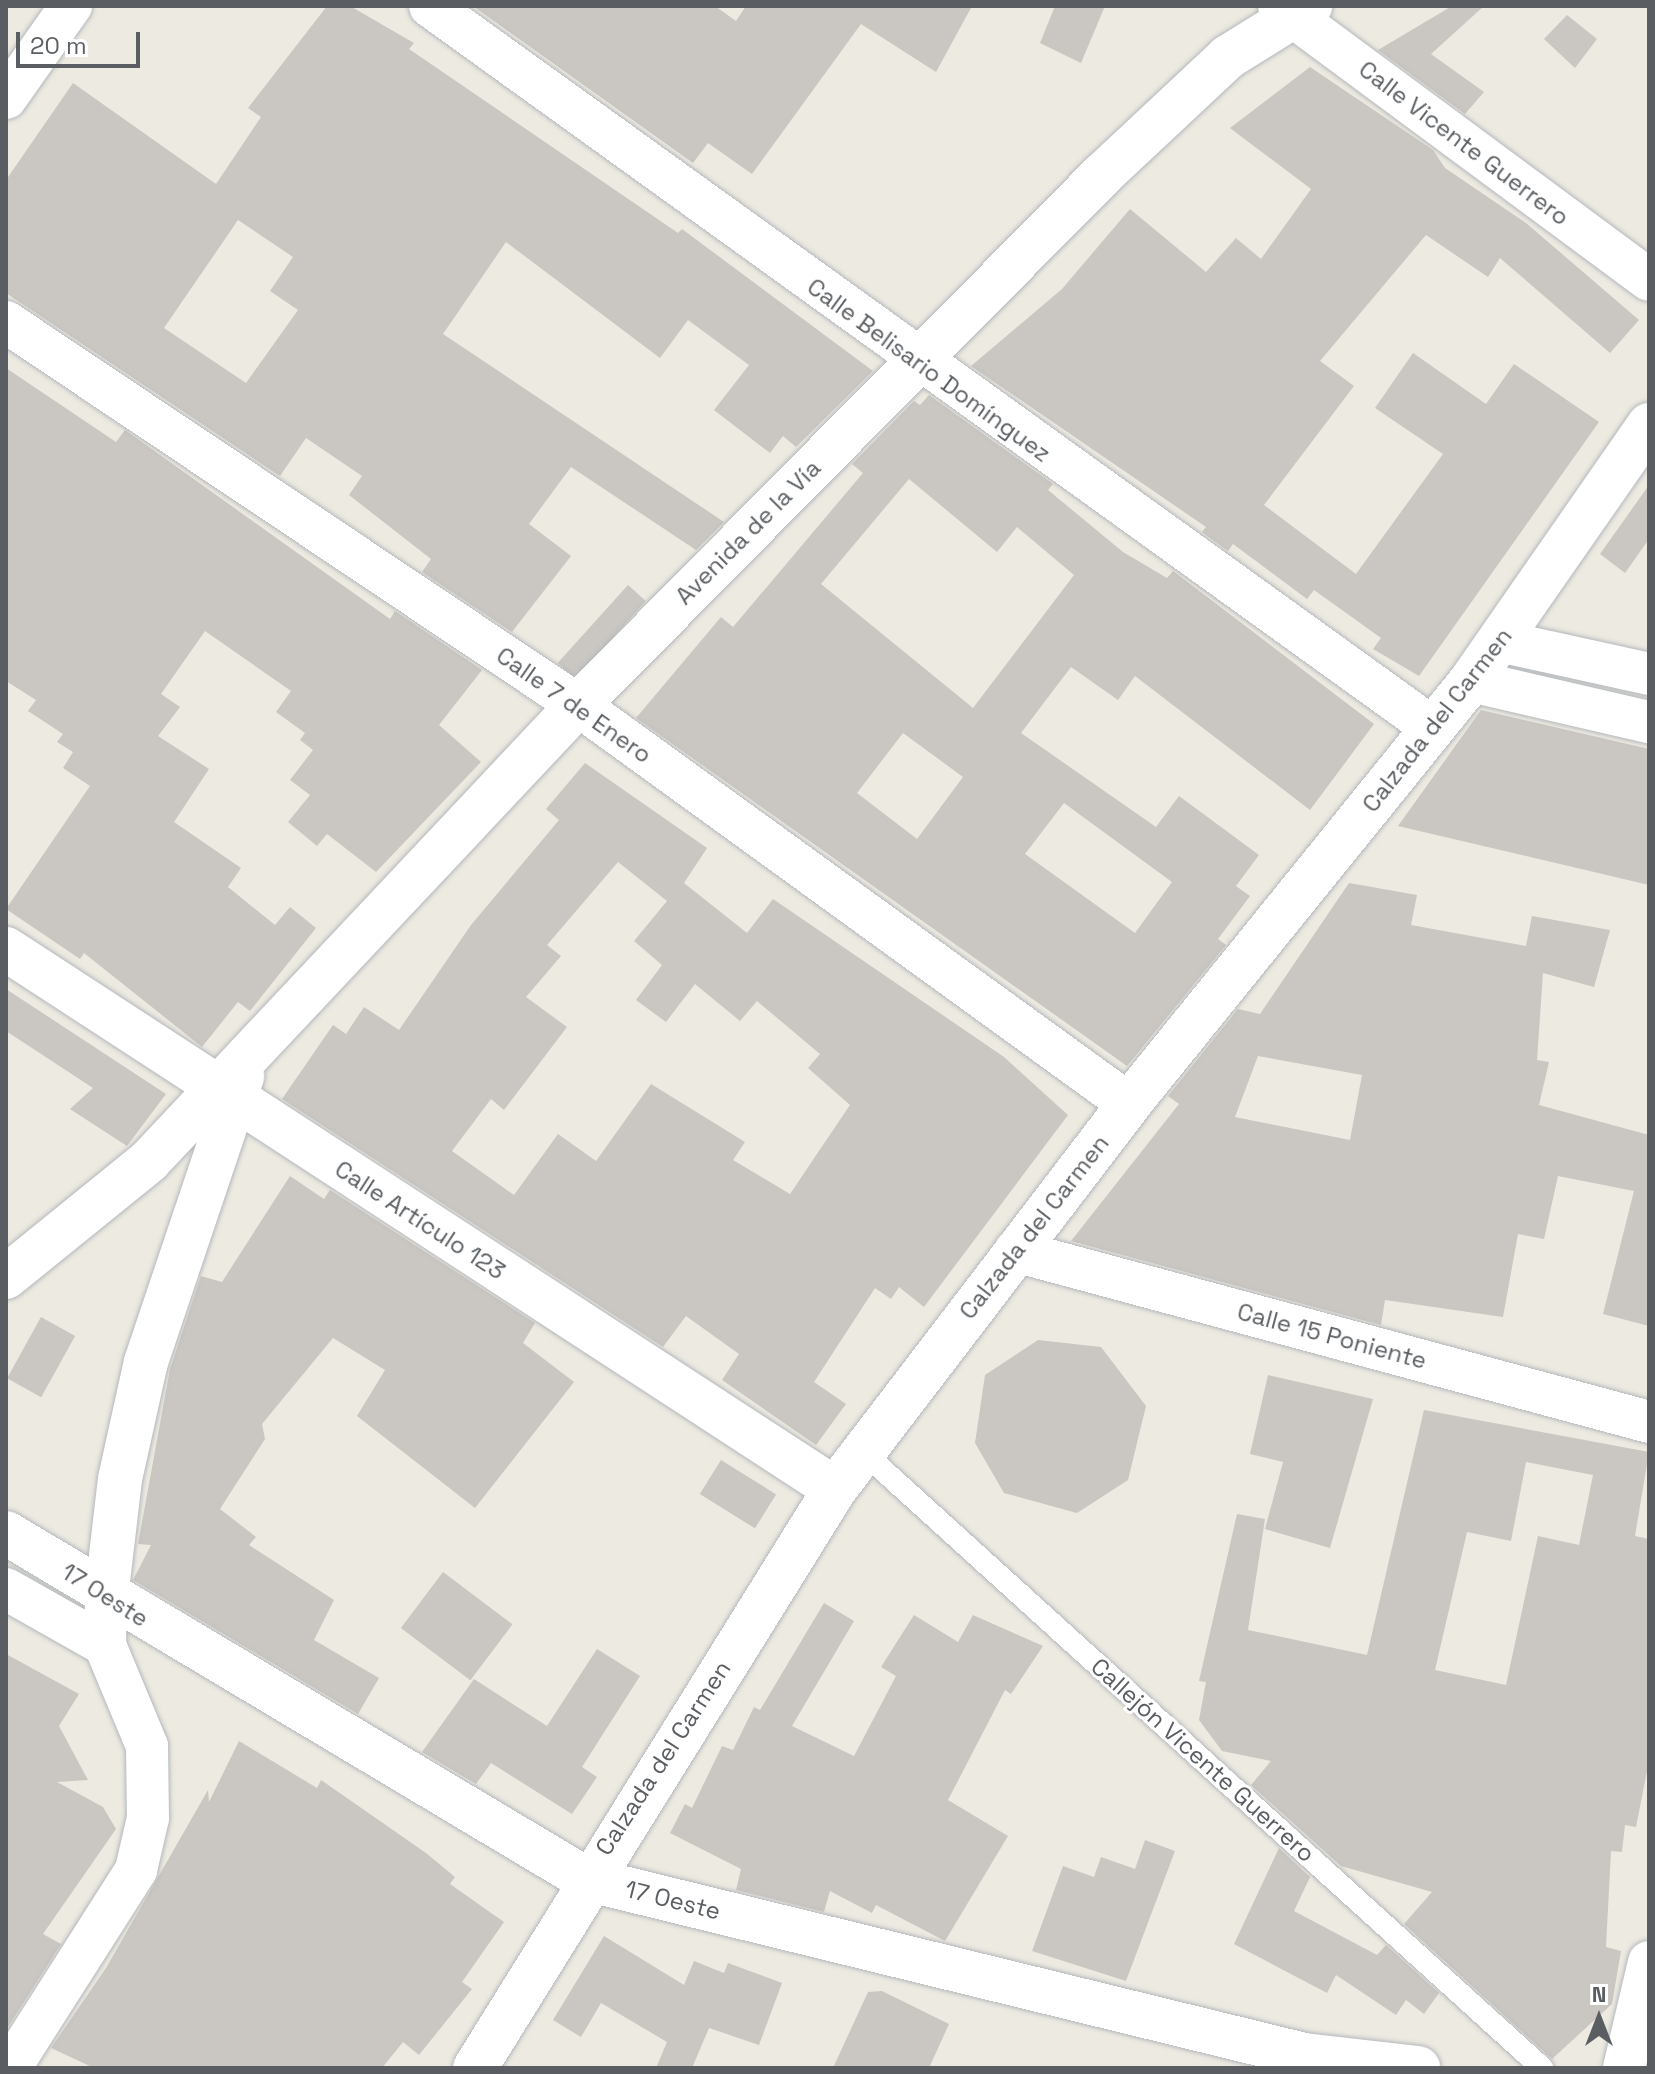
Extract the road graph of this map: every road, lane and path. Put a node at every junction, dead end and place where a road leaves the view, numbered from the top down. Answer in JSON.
{"nodes":[{"id":1,"x":71,"y":6,"type":"edge"},
{"id":2,"x":430,"y":6,"type":"edge"},
{"id":3,"x":1293,"y":8,"type":"edge"},
{"id":4,"x":6,"y":98,"type":"edge"},
{"id":5,"x":1649,"y":280,"type":"edge"},
{"id":6,"x":6,"y":322,"type":"edge"},
{"id":7,"x":915,"y":362,"type":"junction"},
{"id":8,"x":1649,"y":425,"type":"edge"},
{"id":9,"x":1499,"y":641,"type":"junction"},
{"id":10,"x":1649,"y":674,"type":"edge"},
{"id":11,"x":1471,"y":681,"type":"junction"},
{"id":12,"x":578,"y":705,"type":"junction"},
{"id":13,"x":1649,"y":722,"type":"edge"},
{"id":14,"x":1433,"y":728,"type":"junction"},
{"id":15,"x":6,"y":949,"type":"edge"},
{"id":16,"x":233,"y":1083,"type":"junction"},
{"id":17,"x":1129,"y":1104,"type":"junction"},
{"id":18,"x":149,"y":1161,"type":"junction"},
{"id":19,"x":205,"y":1196,"type":"junction"},
{"id":20,"x":1015,"y":1251,"type":"junction"},
{"id":21,"x":6,"y":1277,"type":"edge"},
{"id":22,"x":1649,"y":1422,"type":"edge"},
{"id":23,"x":863,"y":1452,"type":"junction"},
{"id":24,"x":835,"y":1489,"type":"junction"},
{"id":25,"x":6,"y":1533,"type":"edge"},
{"id":26,"x":6,"y":1589,"type":"edge"},
{"id":27,"x":106,"y":1598,"type":"junction"},
{"id":28,"x":105,"y":1645,"type":"junction"},
{"id":29,"x":586,"y":1879,"type":"junction"},
{"id":30,"x":1649,"y":1962,"type":"edge"},
{"id":31,"x":1301,"y":2061,"type":"edge"},
{"id":32,"x":10,"y":2068,"type":"edge"},
{"id":33,"x":475,"y":2068,"type":"edge"},
{"id":34,"x":1418,"y":2068,"type":"edge"},
{"id":35,"x":1542,"y":2068,"type":"edge"},
{"id":36,"x":1624,"y":2068,"type":"edge"}],
"edges":[{"from":1,"to":4,"type":"street"},
{"from":2,"to":7,"type":"street","name":"Calle Belisario Domínguez"},
{"from":3,"to":5,"type":"street","name":"Calle Vicente Guerrero"},
{"from":3,"to":7,"type":"street","name":"Avenida de la Vía"},
{"from":6,"to":12,"type":"street","name":"Calle 7 de Enero"},
{"from":7,"to":12,"type":"street","name":"Avenida de la Vía"},
{"from":7,"to":14,"type":"street","name":"Calle Belisario Domínguez"},
{"from":8,"to":9,"type":"street","name":"Calzada del Carmen"},
{"from":9,"to":10,"type":"street"},
{"from":9,"to":11,"type":"street","name":"Calzada del Carmen"},
{"from":11,"to":13,"type":"street"},
{"from":11,"to":14,"type":"street","name":"Calzada del Carmen"},
{"from":12,"to":16,"type":"street","name":"Avenida de la Vía"},
{"from":12,"to":17,"type":"street","name":"Calle 7 de Enero"},
{"from":14,"to":17,"type":"street","name":"Calzada del Carmen"},
{"from":15,"to":16,"type":"street","name":"Calle Artículo 123"},
{"from":16,"to":18,"type":"street","name":"Avenida de la Vía"},
{"from":16,"to":19,"type":"street"},
{"from":16,"to":24,"type":"street","name":"Calle Artículo 123"},
{"from":17,"to":20,"type":"street","name":"Calzada del Carmen"},
{"from":18,"to":19,"type":"street"},
{"from":18,"to":21,"type":"street","name":"Avenida de la Vía"},
{"from":19,"to":27,"type":"street"},
{"from":20,"to":22,"type":"street","name":"Calle 15 Poniente"},
{"from":20,"to":23,"type":"street","name":"Calzada del Carmen"},
{"from":23,"to":24,"type":"street","name":"Calzada del Carmen"},
{"from":23,"to":35,"type":"lane","name":"Callejón Vicente Guerrero"},
{"from":24,"to":29,"type":"street","name":"Calzada del Carmen"},
{"from":25,"to":27,"type":"street","name":"17 Oeste"},
{"from":26,"to":28,"type":"street"},
{"from":27,"to":28,"type":"street"},
{"from":27,"to":29,"type":"street","name":"17 Oeste"},
{"from":28,"to":32,"type":"street"},
{"from":29,"to":31,"type":"street","name":"17 Oeste"},
{"from":29,"to":33,"type":"street","name":"Calzada del Carmen"},
{"from":30,"to":36,"type":"street"},
{"from":31,"to":34,"type":"street","name":"17 Oeste"}]}
